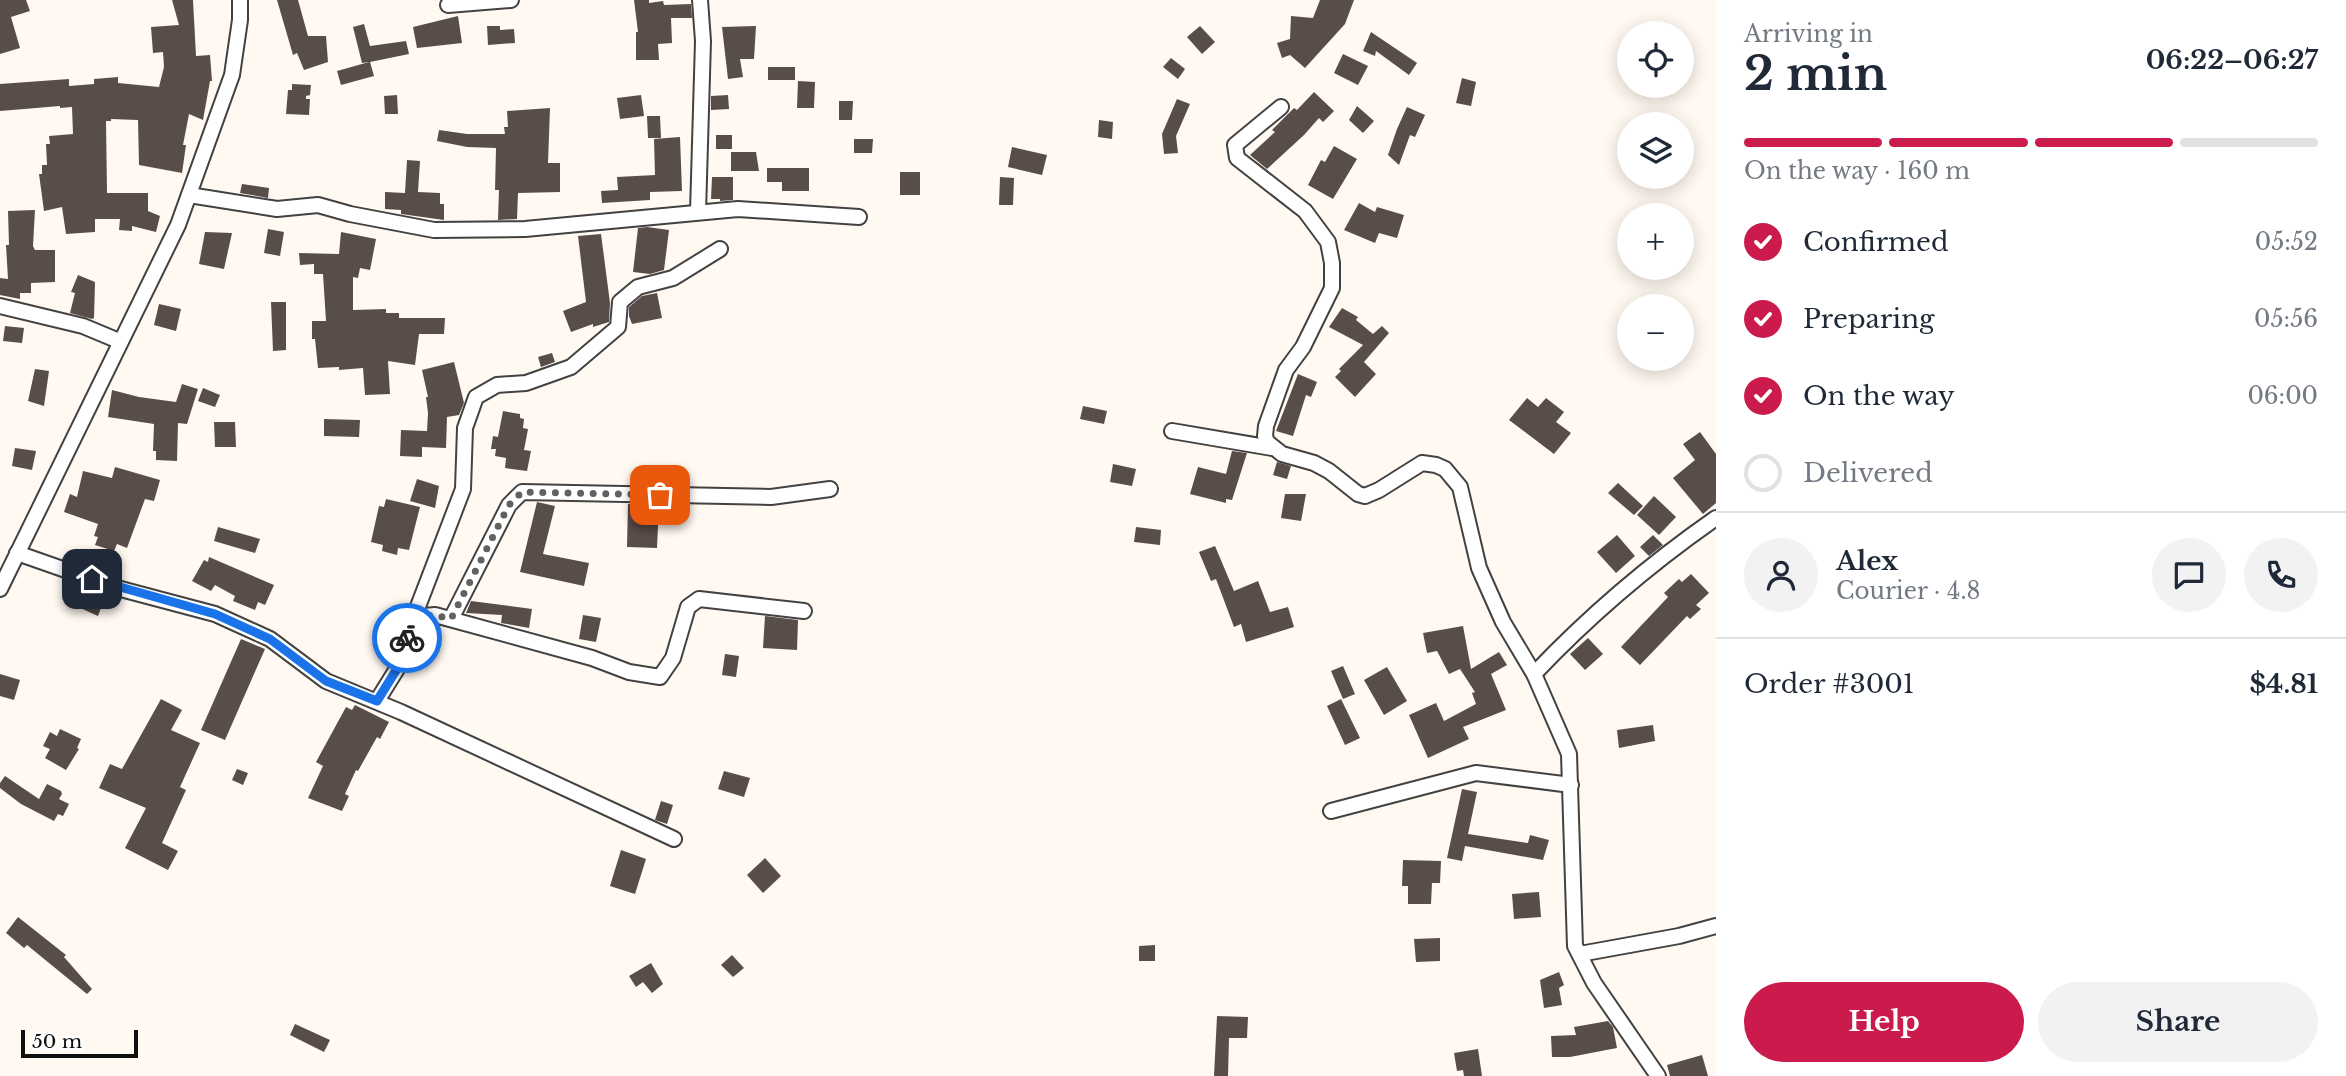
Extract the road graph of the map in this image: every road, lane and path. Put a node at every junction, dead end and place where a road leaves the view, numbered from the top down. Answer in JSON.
{"nodes":[{"id":1,"x":240,"y":0,"type":"edge"},
{"id":2,"x":511,"y":0,"type":"edge"},
{"id":3,"x":700,"y":0,"type":"edge"},
{"id":4,"x":448,"y":5,"type":"dead end"},
{"id":5,"x":1280,"y":107,"type":"dead end"},
{"id":6,"x":189,"y":195,"type":"junction"},
{"id":7,"x":698,"y":212,"type":"junction"},
{"id":8,"x":859,"y":217,"type":"dead end"},
{"id":9,"x":720,"y":249,"type":"dead end"},
{"id":10,"x":0,"y":306,"type":"edge"},
{"id":11,"x":120,"y":341,"type":"junction"},
{"id":12,"x":1172,"y":431,"type":"dead end"},
{"id":13,"x":1272,"y":448,"type":"junction"},
{"id":14,"x":830,"y":489,"type":"dead end"},
{"id":15,"x":1716,"y":518,"type":"edge"},
{"id":16,"x":17,"y":553,"type":"junction"},
{"id":17,"x":0,"y":589,"type":"edge"},
{"id":18,"x":804,"y":611,"type":"dead end"},
{"id":19,"x":414,"y":617,"type":"junction"},
{"id":20,"x":451,"y":619,"type":"junction"},
{"id":21,"x":1534,"y":674,"type":"junction"},
{"id":22,"x":377,"y":701,"type":"junction"},
{"id":23,"x":1571,"y":785,"type":"junction"},
{"id":24,"x":1331,"y":811,"type":"dead end"},
{"id":25,"x":674,"y":839,"type":"dead end"},
{"id":26,"x":1716,"y":926,"type":"edge"},
{"id":27,"x":1580,"y":954,"type":"junction"},
{"id":28,"x":1658,"y":1076,"type":"edge"}],
"edges":[{"from":1,"to":6,"type":"street"},
{"from":2,"to":4,"type":"street"},
{"from":3,"to":7,"type":"street"},
{"from":5,"to":13,"type":"street"},
{"from":6,"to":7,"type":"street"},
{"from":6,"to":11,"type":"street"},
{"from":7,"to":8,"type":"street"},
{"from":9,"to":19,"type":"street"},
{"from":10,"to":11,"type":"street"},
{"from":11,"to":16,"type":"street"},
{"from":12,"to":13,"type":"street"},
{"from":13,"to":21,"type":"street"},
{"from":14,"to":20,"type":"street"},
{"from":15,"to":21,"type":"street"},
{"from":16,"to":17,"type":"street"},
{"from":16,"to":22,"type":"street"},
{"from":18,"to":20,"type":"street"},
{"from":19,"to":20,"type":"street"},
{"from":19,"to":22,"type":"street"},
{"from":21,"to":23,"type":"street"},
{"from":22,"to":25,"type":"street"},
{"from":23,"to":24,"type":"street"},
{"from":23,"to":27,"type":"street"},
{"from":26,"to":27,"type":"street"},
{"from":27,"to":28,"type":"street"}]}
